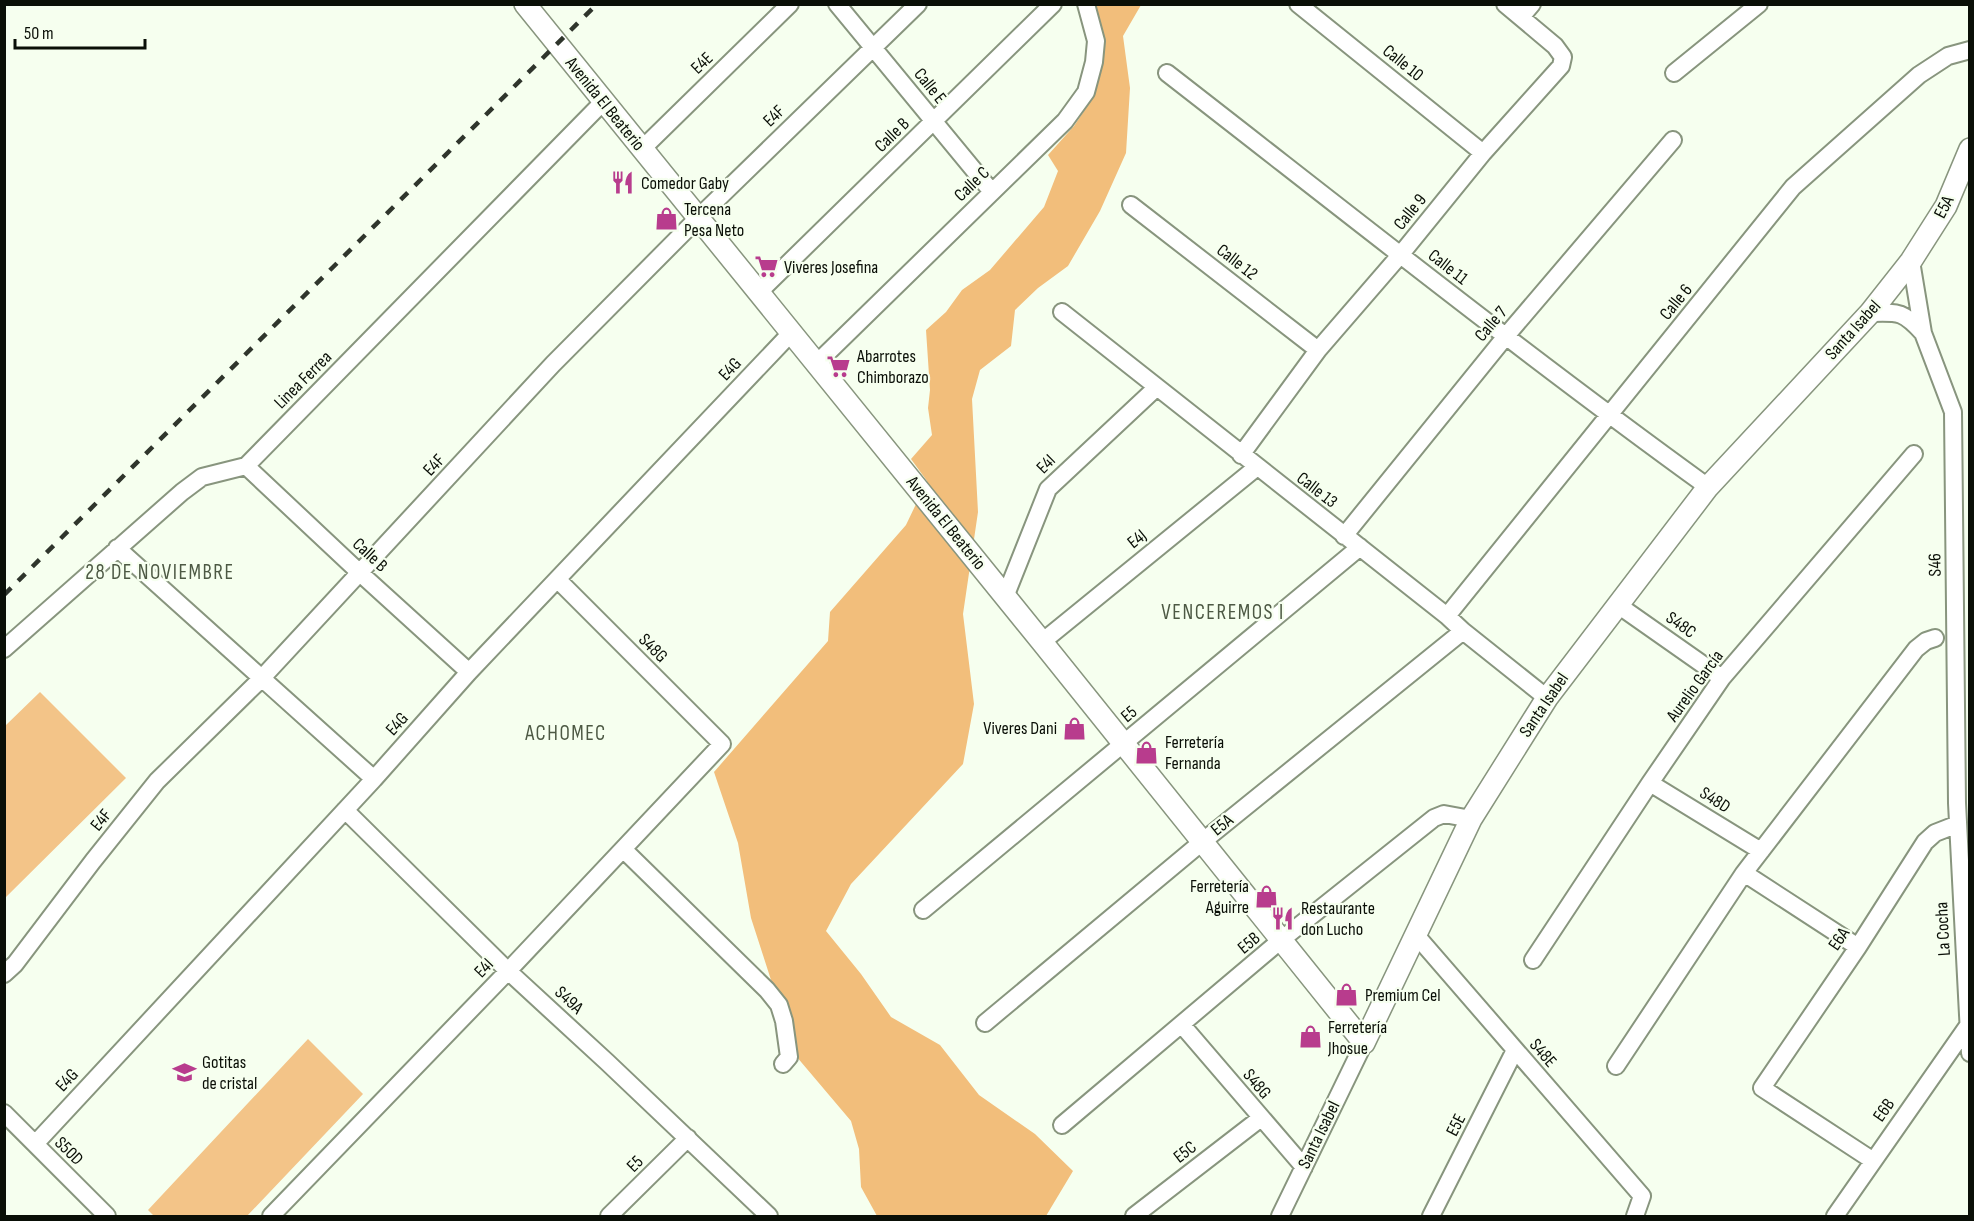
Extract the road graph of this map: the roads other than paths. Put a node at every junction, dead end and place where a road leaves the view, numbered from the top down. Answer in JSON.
{"nodes":[{"id":1,"x":525,"y":4,"type":"edge"},
{"id":2,"x":790,"y":4,"type":"edge"},
{"id":3,"x":837,"y":4,"type":"edge"},
{"id":4,"x":918,"y":4,"type":"edge"},
{"id":5,"x":1053,"y":4,"type":"edge"},
{"id":6,"x":1086,"y":4,"type":"edge"},
{"id":7,"x":1298,"y":4,"type":"edge"},
{"id":8,"x":1505,"y":4,"type":"edge"},
{"id":9,"x":1759,"y":4,"type":"edge"},
{"id":10,"x":1526,"y":11,"type":"edge"},
{"id":11,"x":873,"y":48,"type":"junction"},
{"id":12,"x":1970,"y":50,"type":"edge"},
{"id":13,"x":1167,"y":73,"type":"dead end"},
{"id":14,"x":1674,"y":73,"type":"dead end"},
{"id":15,"x":603,"y":102,"type":"junction"},
{"id":16,"x":934,"y":121,"type":"junction"},
{"id":17,"x":1673,"y":140,"type":"dead end"},
{"id":18,"x":642,"y":149,"type":"junction"},
{"id":19,"x":1970,"y":149,"type":"edge"},
{"id":20,"x":1483,"y":153,"type":"junction"},
{"id":21,"x":992,"y":192,"type":"junction"},
{"id":22,"x":1131,"y":205,"type":"dead end"},
{"id":23,"x":698,"y":218,"type":"junction"},
{"id":24,"x":1401,"y":254,"type":"junction"},
{"id":25,"x":1911,"y":261,"type":"junction"},
{"id":26,"x":758,"y":293,"type":"junction"},
{"id":27,"x":1062,"y":312,"type":"dead end"},
{"id":28,"x":1870,"y":313,"type":"junction"},
{"id":29,"x":791,"y":333,"type":"junction"},
{"id":30,"x":1923,"y":333,"type":"junction"},
{"id":31,"x":1506,"y":336,"type":"junction"},
{"id":32,"x":1318,"y":350,"type":"junction"},
{"id":33,"x":816,"y":364,"type":"junction"},
{"id":34,"x":1157,"y":387,"type":"junction"},
{"id":35,"x":1610,"y":416,"type":"junction"},
{"id":36,"x":1914,"y":454,"type":"dead end"},
{"id":37,"x":1241,"y":455,"type":"junction"},
{"id":38,"x":246,"y":466,"type":"junction"},
{"id":39,"x":1257,"y":467,"type":"junction"},
{"id":40,"x":1708,"y":487,"type":"junction"},
{"id":41,"x":1344,"y":536,"type":"junction"},
{"id":42,"x":1360,"y":547,"type":"junction"},
{"id":43,"x":117,"y":548,"type":"junction"},
{"id":44,"x":360,"y":573,"type":"junction"},
{"id":45,"x":558,"y":580,"type":"junction"},
{"id":46,"x":1005,"y":597,"type":"junction"},
{"id":47,"x":1618,"y":605,"type":"junction"},
{"id":48,"x":1447,"y":616,"type":"junction"},
{"id":49,"x":1462,"y":631,"type":"junction"},
{"id":50,"x":1935,"y":638,"type":"dead end"},
{"id":51,"x":1042,"y":642,"type":"junction"},
{"id":52,"x":4,"y":649,"type":"edge"},
{"id":53,"x":469,"y":672,"type":"junction"},
{"id":54,"x":1722,"y":678,"type":"junction"},
{"id":55,"x":261,"y":679,"type":"junction"},
{"id":56,"x":1547,"y":698,"type":"junction"},
{"id":57,"x":722,"y":744,"type":"joint"},
{"id":58,"x":1123,"y":744,"type":"junction"},
{"id":59,"x":374,"y":779,"type":"junction"},
{"id":60,"x":1650,"y":783,"type":"junction"},
{"id":61,"x":1957,"y":803,"type":"joint"},
{"id":62,"x":345,"y":810,"type":"junction"},
{"id":63,"x":1471,"y":819,"type":"junction"},
{"id":64,"x":1958,"y":824,"type":"junction"},
{"id":65,"x":1202,"y":842,"type":"junction"},
{"id":66,"x":623,"y":849,"type":"junction"},
{"id":67,"x":1761,"y":850,"type":"junction"},
{"id":68,"x":1744,"y":873,"type":"junction"},
{"id":69,"x":923,"y":910,"type":"dead end"},
{"id":70,"x":1415,"y":934,"type":"junction"},
{"id":71,"x":1281,"y":940,"type":"junction"},
{"id":72,"x":1858,"y":947,"type":"junction"},
{"id":73,"x":1533,"y":960,"type":"dead end"},
{"id":74,"x":508,"y":971,"type":"junction"},
{"id":75,"x":4,"y":974,"type":"edge"},
{"id":76,"x":985,"y":1023,"type":"dead end"},
{"id":77,"x":1182,"y":1025,"type":"junction"},
{"id":78,"x":1967,"y":1027,"type":"junction"},
{"id":79,"x":1364,"y":1043,"type":"junction"},
{"id":80,"x":1515,"y":1050,"type":"junction"},
{"id":81,"x":1970,"y":1053,"type":"edge"},
{"id":82,"x":783,"y":1065,"type":"dead end"},
{"id":83,"x":1616,"y":1066,"type":"dead end"},
{"id":84,"x":4,"y":1113,"type":"edge"},
{"id":85,"x":1261,"y":1118,"type":"junction"},
{"id":86,"x":1062,"y":1125,"type":"dead end"},
{"id":87,"x":11,"y":1131,"type":"edge"},
{"id":88,"x":688,"y":1138,"type":"junction"},
{"id":89,"x":35,"y":1144,"type":"junction"},
{"id":90,"x":1872,"y":1161,"type":"junction"},
{"id":91,"x":1304,"y":1167,"type":"junction"},
{"id":92,"x":104,"y":1216,"type":"edge"},
{"id":93,"x":272,"y":1216,"type":"edge"},
{"id":94,"x":609,"y":1216,"type":"edge"},
{"id":95,"x":769,"y":1216,"type":"edge"},
{"id":96,"x":1134,"y":1216,"type":"edge"},
{"id":97,"x":1280,"y":1216,"type":"edge"},
{"id":98,"x":1431,"y":1216,"type":"edge"},
{"id":99,"x":1635,"y":1216,"type":"edge"},
{"id":100,"x":1834,"y":1216,"type":"edge"}],
"edges":[{"from":1,"to":15,"type":"street","name":"Avenida El Beaterio"},
{"from":2,"to":18,"type":"street","name":"E4E"},
{"from":3,"to":11,"type":"street","name":"Calle E"},
{"from":4,"to":11,"type":"street","name":"E4F"},
{"from":5,"to":16,"type":"street","name":"Calle B"},
{"from":6,"to":21,"type":"street","name":"Calle C"},
{"from":7,"to":20,"type":"street","name":"Calle 10"},
{"from":8,"to":10,"type":"street","name":"Calle 9"},
{"from":9,"to":14,"type":"street"},
{"from":10,"to":20,"type":"street","name":"Calle 9"},
{"from":11,"to":16,"type":"street","name":"Calle E"},
{"from":11,"to":23,"type":"street","name":"E4F"},
{"from":12,"to":35,"type":"street","name":"Calle 6"},
{"from":13,"to":24,"type":"street","name":"Calle 11"},
{"from":15,"to":18,"type":"street","name":"Avenida El Beaterio"},
{"from":15,"to":38,"type":"street","name":"Linea Ferrea"},
{"from":16,"to":21,"type":"street","name":"Calle E"},
{"from":16,"to":26,"type":"street","name":"Calle B"},
{"from":17,"to":31,"type":"street","name":"Calle 7"},
{"from":18,"to":23,"type":"street","name":"Avenida El Beaterio"},
{"from":19,"to":25,"type":"street","name":"E5A"},
{"from":20,"to":24,"type":"street","name":"Calle 9"},
{"from":21,"to":33,"type":"street","name":"Calle C"},
{"from":22,"to":32,"type":"street","name":"Calle 12"},
{"from":23,"to":26,"type":"street","name":"Avenida El Beaterio"},
{"from":23,"to":44,"type":"street","name":"E4F"},
{"from":24,"to":31,"type":"street","name":"Calle 11"},
{"from":24,"to":32,"type":"street","name":"Calle 9"},
{"from":25,"to":28,"type":"street","name":"Santa Isabel"},
{"from":25,"to":30,"type":"street","name":"S46"},
{"from":26,"to":29,"type":"street","name":"Avenida El Beaterio"},
{"from":27,"to":34,"type":"street","name":"Calle 13"},
{"from":28,"to":30,"type":"street"},
{"from":28,"to":40,"type":"street","name":"Santa Isabel"},
{"from":29,"to":33,"type":"street","name":"Avenida El Beaterio"},
{"from":29,"to":45,"type":"street","name":"E4G"},
{"from":30,"to":61,"type":"street","name":"S46"},
{"from":31,"to":35,"type":"street","name":"Calle 11"},
{"from":31,"to":41,"type":"street","name":"Calle 7"},
{"from":32,"to":37,"type":"street","name":"Calle 9"},
{"from":33,"to":46,"type":"street","name":"Avenida El Beaterio"},
{"from":34,"to":37,"type":"street","name":"Calle 13"},
{"from":34,"to":46,"type":"street","name":"E4I"},
{"from":35,"to":40,"type":"street","name":"Calle 11"},
{"from":35,"to":48,"type":"street","name":"Calle 6"},
{"from":36,"to":54,"type":"street","name":"Aurelio García"},
{"from":37,"to":39,"type":"street","name":"Calle 13"},
{"from":38,"to":43,"type":"street"},
{"from":38,"to":44,"type":"street","name":"Calle B"},
{"from":39,"to":41,"type":"street","name":"Calle 13"},
{"from":39,"to":51,"type":"street","name":"E4J"},
{"from":40,"to":47,"type":"street","name":"Santa Isabel"},
{"from":41,"to":42,"type":"street","name":"Calle 13"},
{"from":42,"to":48,"type":"street","name":"Calle 13"},
{"from":42,"to":58,"type":"street","name":"E5"},
{"from":43,"to":52,"type":"street"},
{"from":43,"to":55,"type":"street"},
{"from":44,"to":53,"type":"street","name":"Calle B"},
{"from":44,"to":55,"type":"street","name":"E4F"},
{"from":45,"to":53,"type":"street","name":"E4G"},
{"from":45,"to":57,"type":"street","name":"S48G"},
{"from":46,"to":51,"type":"street","name":"Avenida El Beaterio"},
{"from":47,"to":54,"type":"street","name":"S48C"},
{"from":47,"to":56,"type":"street","name":"Santa Isabel"},
{"from":48,"to":49,"type":"street","name":"Calle 13"},
{"from":49,"to":56,"type":"street","name":"Calle 13"},
{"from":49,"to":65,"type":"street","name":"E5A"},
{"from":50,"to":67,"type":"street"},
{"from":51,"to":58,"type":"street","name":"Avenida El Beaterio"},
{"from":53,"to":59,"type":"street","name":"E4G"},
{"from":54,"to":60,"type":"street","name":"Aurelio García"},
{"from":55,"to":59,"type":"street"},
{"from":55,"to":75,"type":"street","name":"E4F"},
{"from":56,"to":63,"type":"street","name":"Santa Isabel"},
{"from":57,"to":66,"type":"street","name":"E4I"},
{"from":58,"to":65,"type":"street","name":"Avenida El Beaterio"},
{"from":58,"to":69,"type":"street","name":"E5"},
{"from":59,"to":62,"type":"street","name":"E4G"},
{"from":60,"to":67,"type":"street","name":"S48D"},
{"from":60,"to":73,"type":"street","name":"Aurelio García"},
{"from":61,"to":64,"type":"street","name":"La Cocha"},
{"from":62,"to":74,"type":"street","name":"S49A"},
{"from":62,"to":89,"type":"street","name":"E4G"},
{"from":63,"to":70,"type":"street","name":"Santa Isabel"},
{"from":63,"to":71,"type":"street","name":"E5B"},
{"from":64,"to":72,"type":"street","name":"E6A"},
{"from":64,"to":78,"type":"street","name":"La Cocha"},
{"from":65,"to":71,"type":"street","name":"Avenida El Beaterio"},
{"from":65,"to":76,"type":"street","name":"E5A"},
{"from":66,"to":74,"type":"street","name":"E4I"},
{"from":66,"to":82,"type":"street"},
{"from":67,"to":68,"type":"street"},
{"from":68,"to":72,"type":"street"},
{"from":68,"to":83,"type":"street"},
{"from":70,"to":79,"type":"street","name":"Santa Isabel"},
{"from":70,"to":80,"type":"street","name":"S48E"},
{"from":71,"to":77,"type":"street","name":"E5B"},
{"from":71,"to":79,"type":"street","name":"Avenida El Beaterio"},
{"from":72,"to":90,"type":"street","name":"E6A"},
{"from":74,"to":88,"type":"street","name":"S49A"},
{"from":74,"to":93,"type":"street","name":"E4I"},
{"from":77,"to":85,"type":"street","name":"S48G"},
{"from":77,"to":86,"type":"street","name":"E5B"},
{"from":78,"to":81,"type":"street","name":"La Cocha"},
{"from":78,"to":90,"type":"street","name":"E6B"},
{"from":79,"to":91,"type":"street","name":"Santa Isabel"},
{"from":80,"to":98,"type":"street","name":"E5E"},
{"from":80,"to":99,"type":"street","name":"S48E"},
{"from":84,"to":87,"type":"street","name":"S50D"},
{"from":85,"to":91,"type":"street","name":"S48G"},
{"from":85,"to":96,"type":"street","name":"E5C"},
{"from":87,"to":89,"type":"street","name":"S50D"},
{"from":88,"to":94,"type":"street","name":"E5"},
{"from":88,"to":95,"type":"street","name":"S49A"},
{"from":89,"to":92,"type":"street","name":"S50D"},
{"from":90,"to":100,"type":"street","name":"E6B"},
{"from":91,"to":97,"type":"street","name":"Santa Isabel"}]}
